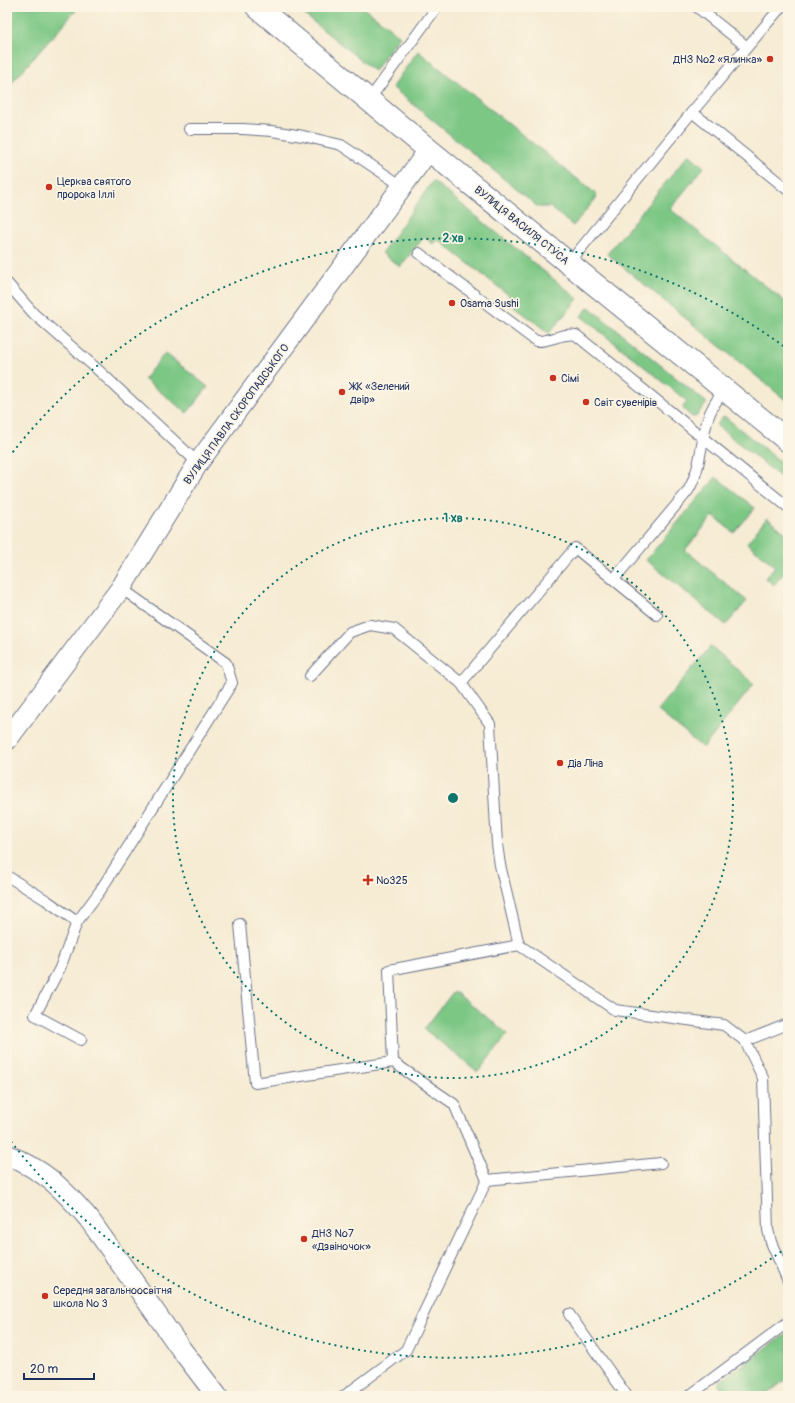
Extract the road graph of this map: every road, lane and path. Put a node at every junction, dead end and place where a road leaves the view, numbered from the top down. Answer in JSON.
{"nodes":[{"id":1,"x":257,"y":7,"type":"edge"},
{"id":2,"x":437,"y":7,"type":"edge"},
{"id":3,"x":697,"y":7,"type":"edge"},
{"id":4,"x":781,"y":7,"type":"edge"},
{"id":5,"x":747,"y":47,"type":"junction"},
{"id":6,"x":369,"y":100,"type":"junction"},
{"id":7,"x":692,"y":112,"type":"junction"},
{"id":8,"x":189,"y":129,"type":"dead end"},
{"id":9,"x":429,"y":150,"type":"junction"},
{"id":10,"x":402,"y":186,"type":"junction"},
{"id":11,"x":788,"y":190,"type":"edge"},
{"id":12,"x":419,"y":253,"type":"dead end"},
{"id":13,"x":569,"y":263,"type":"junction"},
{"id":14,"x":7,"y":283,"type":"edge"},
{"id":15,"x":725,"y":389,"type":"junction"},
{"id":16,"x":703,"y":438,"type":"junction"},
{"id":17,"x":788,"y":441,"type":"edge"},
{"id":18,"x":198,"y":463,"type":"junction"},
{"id":19,"x":788,"y":507,"type":"edge"},
{"id":20,"x":614,"y":580,"type":"junction"},
{"id":21,"x":121,"y":588,"type":"junction"},
{"id":22,"x":657,"y":615,"type":"dead end"},
{"id":23,"x":310,"y":676,"type":"dead end"},
{"id":24,"x":461,"y":683,"type":"junction"},
{"id":25,"x":7,"y":740,"type":"edge"},
{"id":26,"x":7,"y":876,"type":"edge"},
{"id":27,"x":77,"y":922,"type":"junction"},
{"id":28,"x":240,"y":924,"type":"dead end"},
{"id":29,"x":520,"y":945,"type":"junction"},
{"id":30,"x":788,"y":1024,"type":"edge"},
{"id":31,"x":81,"y":1040,"type":"dead end"},
{"id":32,"x":745,"y":1041,"type":"junction"},
{"id":33,"x":393,"y":1062,"type":"junction"},
{"id":34,"x":7,"y":1155,"type":"edge"},
{"id":35,"x":661,"y":1163,"type":"dead end"},
{"id":36,"x":487,"y":1180,"type":"junction"},
{"id":37,"x":788,"y":1281,"type":"edge"},
{"id":38,"x":569,"y":1314,"type":"dead end"},
{"id":39,"x":788,"y":1322,"type":"edge"},
{"id":40,"x":217,"y":1396,"type":"edge"},
{"id":41,"x":344,"y":1396,"type":"edge"},
{"id":42,"x":627,"y":1396,"type":"edge"},
{"id":43,"x":689,"y":1396,"type":"edge"}],
"edges":[{"from":1,"to":6,"type":"street","name":"ВУЛИЦЯ ВАСИЛЯ СТУСА"},
{"from":2,"to":6,"type":"lane"},
{"from":3,"to":5,"type":"lane"},
{"from":4,"to":5,"type":"lane"},
{"from":5,"to":7,"type":"lane"},
{"from":6,"to":9,"type":"street","name":"ВУЛИЦЯ ВАСИЛЯ СТУСА"},
{"from":7,"to":11,"type":"lane"},
{"from":7,"to":13,"type":"lane"},
{"from":8,"to":10,"type":"lane"},
{"from":9,"to":10,"type":"street","name":"ВУЛИЦЯ ПАВЛА СКОРОПАДСЬКОГО"},
{"from":9,"to":13,"type":"street","name":"ВУЛИЦЯ ВАСИЛЯ СТУСА"},
{"from":10,"to":18,"type":"street","name":"ВУЛИЦЯ ПАВЛА СКОРОПАДСЬКОГО"},
{"from":12,"to":16,"type":"lane"},
{"from":13,"to":15,"type":"street","name":"ВУЛИЦЯ ВАСИЛЯ СТУСА"},
{"from":14,"to":18,"type":"lane"},
{"from":15,"to":16,"type":"lane"},
{"from":15,"to":17,"type":"street","name":"ВУЛИЦЯ ВАСИЛЯ СТУСА"},
{"from":16,"to":19,"type":"lane"},
{"from":16,"to":20,"type":"lane"},
{"from":18,"to":21,"type":"street","name":"ВУЛИЦЯ ПАВЛА СКОРОПАДСЬКОГО"},
{"from":20,"to":22,"type":"lane"},
{"from":20,"to":24,"type":"lane"},
{"from":21,"to":25,"type":"street","name":"ВУЛИЦЯ ПАВЛА СКОРОПАДСЬКОГО"},
{"from":21,"to":27,"type":"lane"},
{"from":23,"to":24,"type":"lane"},
{"from":24,"to":29,"type":"lane"},
{"from":26,"to":27,"type":"lane"},
{"from":27,"to":31,"type":"lane"},
{"from":28,"to":33,"type":"lane"},
{"from":29,"to":32,"type":"lane"},
{"from":29,"to":33,"type":"lane"},
{"from":30,"to":32,"type":"lane"},
{"from":32,"to":37,"type":"lane"},
{"from":33,"to":36,"type":"lane"},
{"from":34,"to":40,"type":"street"},
{"from":35,"to":36,"type":"lane"},
{"from":36,"to":41,"type":"lane"},
{"from":38,"to":42,"type":"lane"},
{"from":39,"to":43,"type":"lane"}]}
